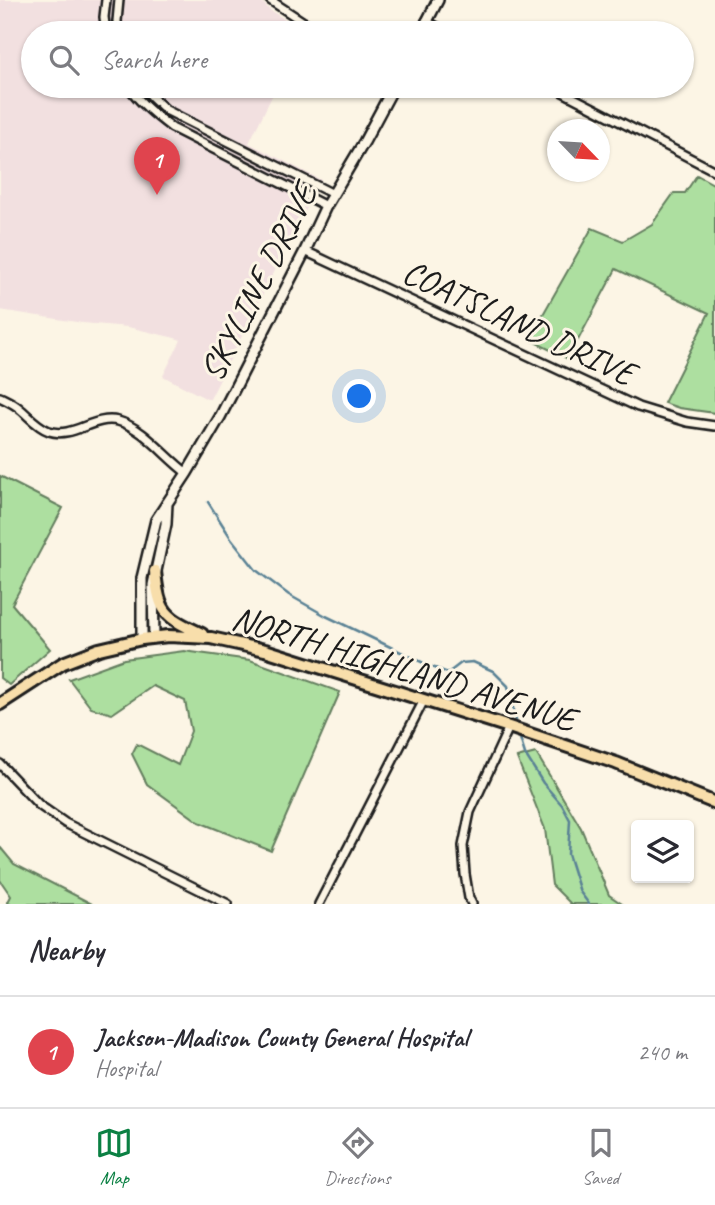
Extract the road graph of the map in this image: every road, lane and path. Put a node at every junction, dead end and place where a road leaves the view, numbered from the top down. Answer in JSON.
{"nodes":[{"id":1,"x":106,"y":0,"type":"edge"},
{"id":2,"x":119,"y":0,"type":"edge"},
{"id":3,"x":270,"y":0,"type":"edge"},
{"id":4,"x":438,"y":0,"type":"edge"},
{"id":5,"x":104,"y":21,"type":"edge"},
{"id":6,"x":117,"y":21,"type":"edge"},
{"id":7,"x":302,"y":21,"type":"edge"},
{"id":8,"x":426,"y":21,"type":"edge"},
{"id":9,"x":137,"y":98,"type":"edge"},
{"id":10,"x":153,"y":98,"type":"edge"},
{"id":11,"x":388,"y":98,"type":"edge"},
{"id":12,"x":574,"y":98,"type":"edge"},
{"id":13,"x":715,"y":171,"type":"edge"},
{"id":14,"x":333,"y":194,"type":"junction"},
{"id":15,"x":326,"y":206,"type":"junction"},
{"id":16,"x":305,"y":251,"type":"junction"},
{"id":17,"x":0,"y":397,"type":"edge"},
{"id":18,"x":715,"y":426,"type":"edge"},
{"id":19,"x":187,"y":473,"type":"junction"},
{"id":20,"x":167,"y":502,"type":"junction"},
{"id":21,"x":155,"y":571,"type":"junction"},
{"id":22,"x":148,"y":638,"type":"junction"},
{"id":23,"x":211,"y":638,"type":"junction"},
{"id":24,"x":424,"y":700,"type":"junction"},
{"id":25,"x":0,"y":705,"type":"edge"},
{"id":26,"x":509,"y":727,"type":"junction"},
{"id":27,"x":0,"y":764,"type":"edge"},
{"id":28,"x":715,"y":803,"type":"edge"},
{"id":29,"x":228,"y":904,"type":"edge"},
{"id":30,"x":319,"y":904,"type":"edge"},
{"id":31,"x":472,"y":904,"type":"edge"}],
"edges":[{"from":1,"to":5,"type":"street"},
{"from":2,"to":6,"type":"street"},
{"from":3,"to":7,"type":"street"},
{"from":4,"to":8,"type":"street"},
{"from":9,"to":15,"type":"street"},
{"from":10,"to":14,"type":"street"},
{"from":11,"to":14,"type":"street","name":"SKYLINE DRIVE"},
{"from":12,"to":13,"type":"street"},
{"from":14,"to":15,"type":"street","name":"SKYLINE DRIVE"},
{"from":15,"to":16,"type":"street","name":"SKYLINE DRIVE"},
{"from":16,"to":18,"type":"street","name":"COATSLAND DRIVE"},
{"from":16,"to":19,"type":"street","name":"SKYLINE DRIVE"},
{"from":17,"to":19,"type":"street"},
{"from":19,"to":20,"type":"street","name":"SKYLINE DRIVE"},
{"from":20,"to":21,"type":"street","name":"SKYLINE DRIVE"},
{"from":20,"to":22,"type":"street","name":"SKYLINE DRIVE"},
{"from":21,"to":22,"type":"street","name":"SKYLINE DRIVE"},
{"from":21,"to":23,"type":"main road"},
{"from":22,"to":23,"type":"main road","name":"NORTH HIGHLAND AVENUE"},
{"from":22,"to":25,"type":"main road","name":"NORTH HIGHLAND AVENUE"},
{"from":23,"to":24,"type":"main road","name":"NORTH HIGHLAND AVENUE"},
{"from":24,"to":26,"type":"main road","name":"NORTH HIGHLAND AVENUE"},
{"from":24,"to":30,"type":"street"},
{"from":26,"to":28,"type":"main road","name":"NORTH HIGHLAND AVENUE"},
{"from":26,"to":31,"type":"street"},
{"from":27,"to":29,"type":"street"}]}
